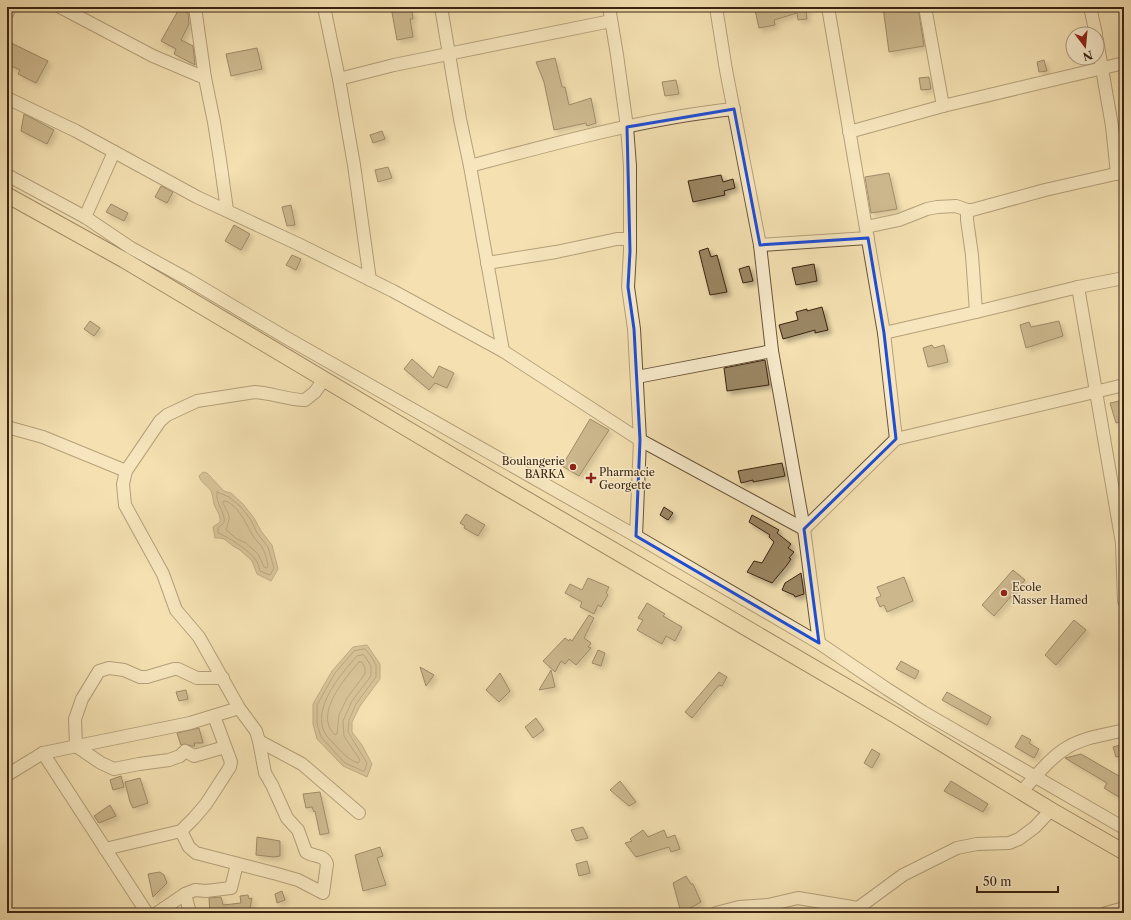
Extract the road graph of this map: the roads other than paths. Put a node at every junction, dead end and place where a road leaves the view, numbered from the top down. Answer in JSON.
{"nodes":[{"id":1,"x":10,"y":7,"type":"edge"},
{"id":2,"x":60,"y":7,"type":"edge"},
{"id":3,"x":195,"y":7,"type":"edge"},
{"id":4,"x":324,"y":7,"type":"edge"},
{"id":5,"x":441,"y":7,"type":"edge"},
{"id":6,"x":609,"y":7,"type":"edge"},
{"id":7,"x":716,"y":7,"type":"edge"},
{"id":8,"x":828,"y":7,"type":"edge"},
{"id":9,"x":925,"y":7,"type":"edge"},
{"id":10,"x":1090,"y":7,"type":"edge"},
{"id":11,"x":7,"y":14,"type":"edge"},
{"id":12,"x":611,"y":21,"type":"junction"},
{"id":13,"x":1094,"y":26,"type":"edge"},
{"id":14,"x":450,"y":54,"type":"junction"},
{"id":15,"x":1124,"y":64,"type":"edge"},
{"id":16,"x":1103,"y":68,"type":"junction"},
{"id":17,"x":205,"y":78,"type":"junction"},
{"id":18,"x":339,"y":79,"type":"junction"},
{"id":19,"x":7,"y":98,"type":"edge"},
{"id":20,"x":943,"y":106,"type":"junction"},
{"id":21,"x":734,"y":109,"type":"junction"},
{"id":22,"x":627,"y":126,"type":"junction"},
{"id":23,"x":849,"y":132,"type":"junction"},
{"id":24,"x":114,"y":152,"type":"junction"},
{"id":25,"x":470,"y":166,"type":"junction"},
{"id":26,"x":1120,"y":173,"type":"edge"},
{"id":27,"x":7,"y":175,"type":"edge"},
{"id":28,"x":7,"y":195,"type":"edge"},
{"id":29,"x":227,"y":210,"type":"junction"},
{"id":30,"x":967,"y":210,"type":"junction"},
{"id":31,"x":85,"y":217,"type":"junction"},
{"id":32,"x":867,"y":232,"type":"junction"},
{"id":33,"x":630,"y":239,"type":"junction"},
{"id":34,"x":760,"y":245,"type":"junction"},
{"id":35,"x":487,"y":263,"type":"junction"},
{"id":36,"x":1124,"y":278,"type":"edge"},
{"id":37,"x":370,"y":280,"type":"junction"},
{"id":38,"x":1078,"y":288,"type":"junction"},
{"id":39,"x":976,"y":312,"type":"junction"},
{"id":40,"x":884,"y":333,"type":"junction"},
{"id":41,"x":503,"y":351,"type":"junction"},
{"id":42,"x":772,"y":351,"type":"junction"},
{"id":43,"x":637,"y":377,"type":"junction"},
{"id":44,"x":324,"y":379,"type":"junction"},
{"id":45,"x":1124,"y":385,"type":"edge"},
{"id":46,"x":1096,"y":392,"type":"junction"},
{"id":47,"x":7,"y":427,"type":"edge"},
{"id":48,"x":896,"y":439,"type":"junction"},
{"id":49,"x":640,"y":440,"type":"junction"},
{"id":50,"x":126,"y":471,"type":"junction"},
{"id":51,"x":804,"y":529,"type":"junction"},
{"id":52,"x":636,"y":536,"type":"junction"},
{"id":53,"x":1123,"y":542,"type":"edge"},
{"id":54,"x":1124,"y":600,"type":"edge"},
{"id":55,"x":819,"y":644,"type":"junction"},
{"id":56,"x":222,"y":678,"type":"junction"},
{"id":57,"x":240,"y":708,"type":"junction"},
{"id":58,"x":214,"y":716,"type":"junction"},
{"id":59,"x":1124,"y":730,"type":"edge"},
{"id":60,"x":260,"y":741,"type":"junction"},
{"id":61,"x":76,"y":746,"type":"junction"},
{"id":62,"x":225,"y":747,"type":"junction"},
{"id":63,"x":43,"y":753,"type":"junction"},
{"id":64,"x":7,"y":775,"type":"edge"},
{"id":65,"x":1035,"y":777,"type":"junction"},
{"id":66,"x":1021,"y":792,"type":"junction"},
{"id":67,"x":1051,"y":810,"type":"junction"},
{"id":68,"x":359,"y":813,"type":"dead end"},
{"id":69,"x":1124,"y":828,"type":"edge"},
{"id":70,"x":181,"y":831,"type":"junction"},
{"id":71,"x":105,"y":849,"type":"junction"},
{"id":72,"x":1124,"y":852,"type":"edge"},
{"id":73,"x":237,"y":864,"type":"junction"},
{"id":74,"x":185,"y":894,"type":"junction"},
{"id":75,"x":1124,"y":908,"type":"edge"},
{"id":76,"x":856,"y":910,"type":"edge"},
{"id":77,"x":147,"y":913,"type":"edge"},
{"id":78,"x":157,"y":913,"type":"edge"},
{"id":79,"x":190,"y":913,"type":"edge"},
{"id":80,"x":716,"y":913,"type":"edge"},
{"id":81,"x":1106,"y":913,"type":"edge"}],
"edges":[{"from":1,"to":11,"type":"street"},
{"from":2,"to":17,"type":"street"},
{"from":3,"to":17,"type":"street"},
{"from":4,"to":18,"type":"street"},
{"from":5,"to":14,"type":"street"},
{"from":6,"to":12,"type":"street"},
{"from":7,"to":21,"type":"street"},
{"from":8,"to":23,"type":"street"},
{"from":9,"to":20,"type":"street"},
{"from":10,"to":13,"type":"street"},
{"from":12,"to":14,"type":"street"},
{"from":12,"to":22,"type":"street"},
{"from":14,"to":18,"type":"street"},
{"from":14,"to":25,"type":"street"},
{"from":15,"to":16,"type":"street"},
{"from":16,"to":20,"type":"street"},
{"from":16,"to":26,"type":"street"},
{"from":17,"to":29,"type":"street"},
{"from":18,"to":37,"type":"street"},
{"from":19,"to":24,"type":"street"},
{"from":20,"to":23,"type":"street"},
{"from":21,"to":22,"type":"street"},
{"from":21,"to":34,"type":"street"},
{"from":22,"to":25,"type":"street"},
{"from":22,"to":33,"type":"street"},
{"from":23,"to":32,"type":"street"},
{"from":24,"to":29,"type":"street"},
{"from":24,"to":31,"type":"street"},
{"from":25,"to":35,"type":"street"},
{"from":26,"to":30,"type":"street"},
{"from":27,"to":31,"type":"street"},
{"from":28,"to":44,"type":"main road"},
{"from":29,"to":37,"type":"street"},
{"from":30,"to":32,"type":"street"},
{"from":30,"to":39,"type":"street"},
{"from":31,"to":52,"type":"street"},
{"from":32,"to":34,"type":"street"},
{"from":32,"to":40,"type":"street"},
{"from":33,"to":35,"type":"street"},
{"from":33,"to":43,"type":"street"},
{"from":34,"to":42,"type":"street"},
{"from":35,"to":41,"type":"street"},
{"from":36,"to":38,"type":"street"},
{"from":37,"to":41,"type":"street"},
{"from":38,"to":39,"type":"street"},
{"from":38,"to":46,"type":"street"},
{"from":39,"to":40,"type":"street"},
{"from":40,"to":48,"type":"street"},
{"from":41,"to":49,"type":"street"},
{"from":42,"to":43,"type":"street"},
{"from":42,"to":51,"type":"street"},
{"from":43,"to":49,"type":"street"},
{"from":44,"to":50,"type":"street"},
{"from":44,"to":66,"type":"main road"},
{"from":45,"to":46,"type":"street"},
{"from":46,"to":48,"type":"street"},
{"from":46,"to":53,"type":"street"},
{"from":47,"to":50,"type":"street"},
{"from":48,"to":51,"type":"street"},
{"from":49,"to":51,"type":"street"},
{"from":49,"to":52,"type":"street"},
{"from":50,"to":56,"type":"street"},
{"from":51,"to":55,"type":"street"},
{"from":52,"to":55,"type":"street"},
{"from":53,"to":54,"type":"street"},
{"from":55,"to":65,"type":"street"},
{"from":56,"to":57,"type":"street"},
{"from":56,"to":61,"type":"street"},
{"from":57,"to":58,"type":"street"},
{"from":57,"to":60,"type":"street"},
{"from":58,"to":61,"type":"street"},
{"from":58,"to":62,"type":"street"},
{"from":59,"to":65,"type":"street"},
{"from":60,"to":68,"type":"street"},
{"from":60,"to":73,"type":"street"},
{"from":61,"to":62,"type":"street"},
{"from":61,"to":63,"type":"street"},
{"from":62,"to":70,"type":"street"},
{"from":63,"to":64,"type":"street"},
{"from":63,"to":71,"type":"street"},
{"from":65,"to":66,"type":"street"},
{"from":65,"to":69,"type":"street"},
{"from":66,"to":67,"type":"main road"},
{"from":67,"to":72,"type":"main road"},
{"from":67,"to":76,"type":"street"},
{"from":70,"to":71,"type":"street"},
{"from":70,"to":73,"type":"street"},
{"from":71,"to":77,"type":"street"},
{"from":73,"to":74,"type":"street"},
{"from":74,"to":78,"type":"street"},
{"from":74,"to":79,"type":"street"},
{"from":75,"to":81,"type":"street"},
{"from":76,"to":80,"type":"street"}]}
